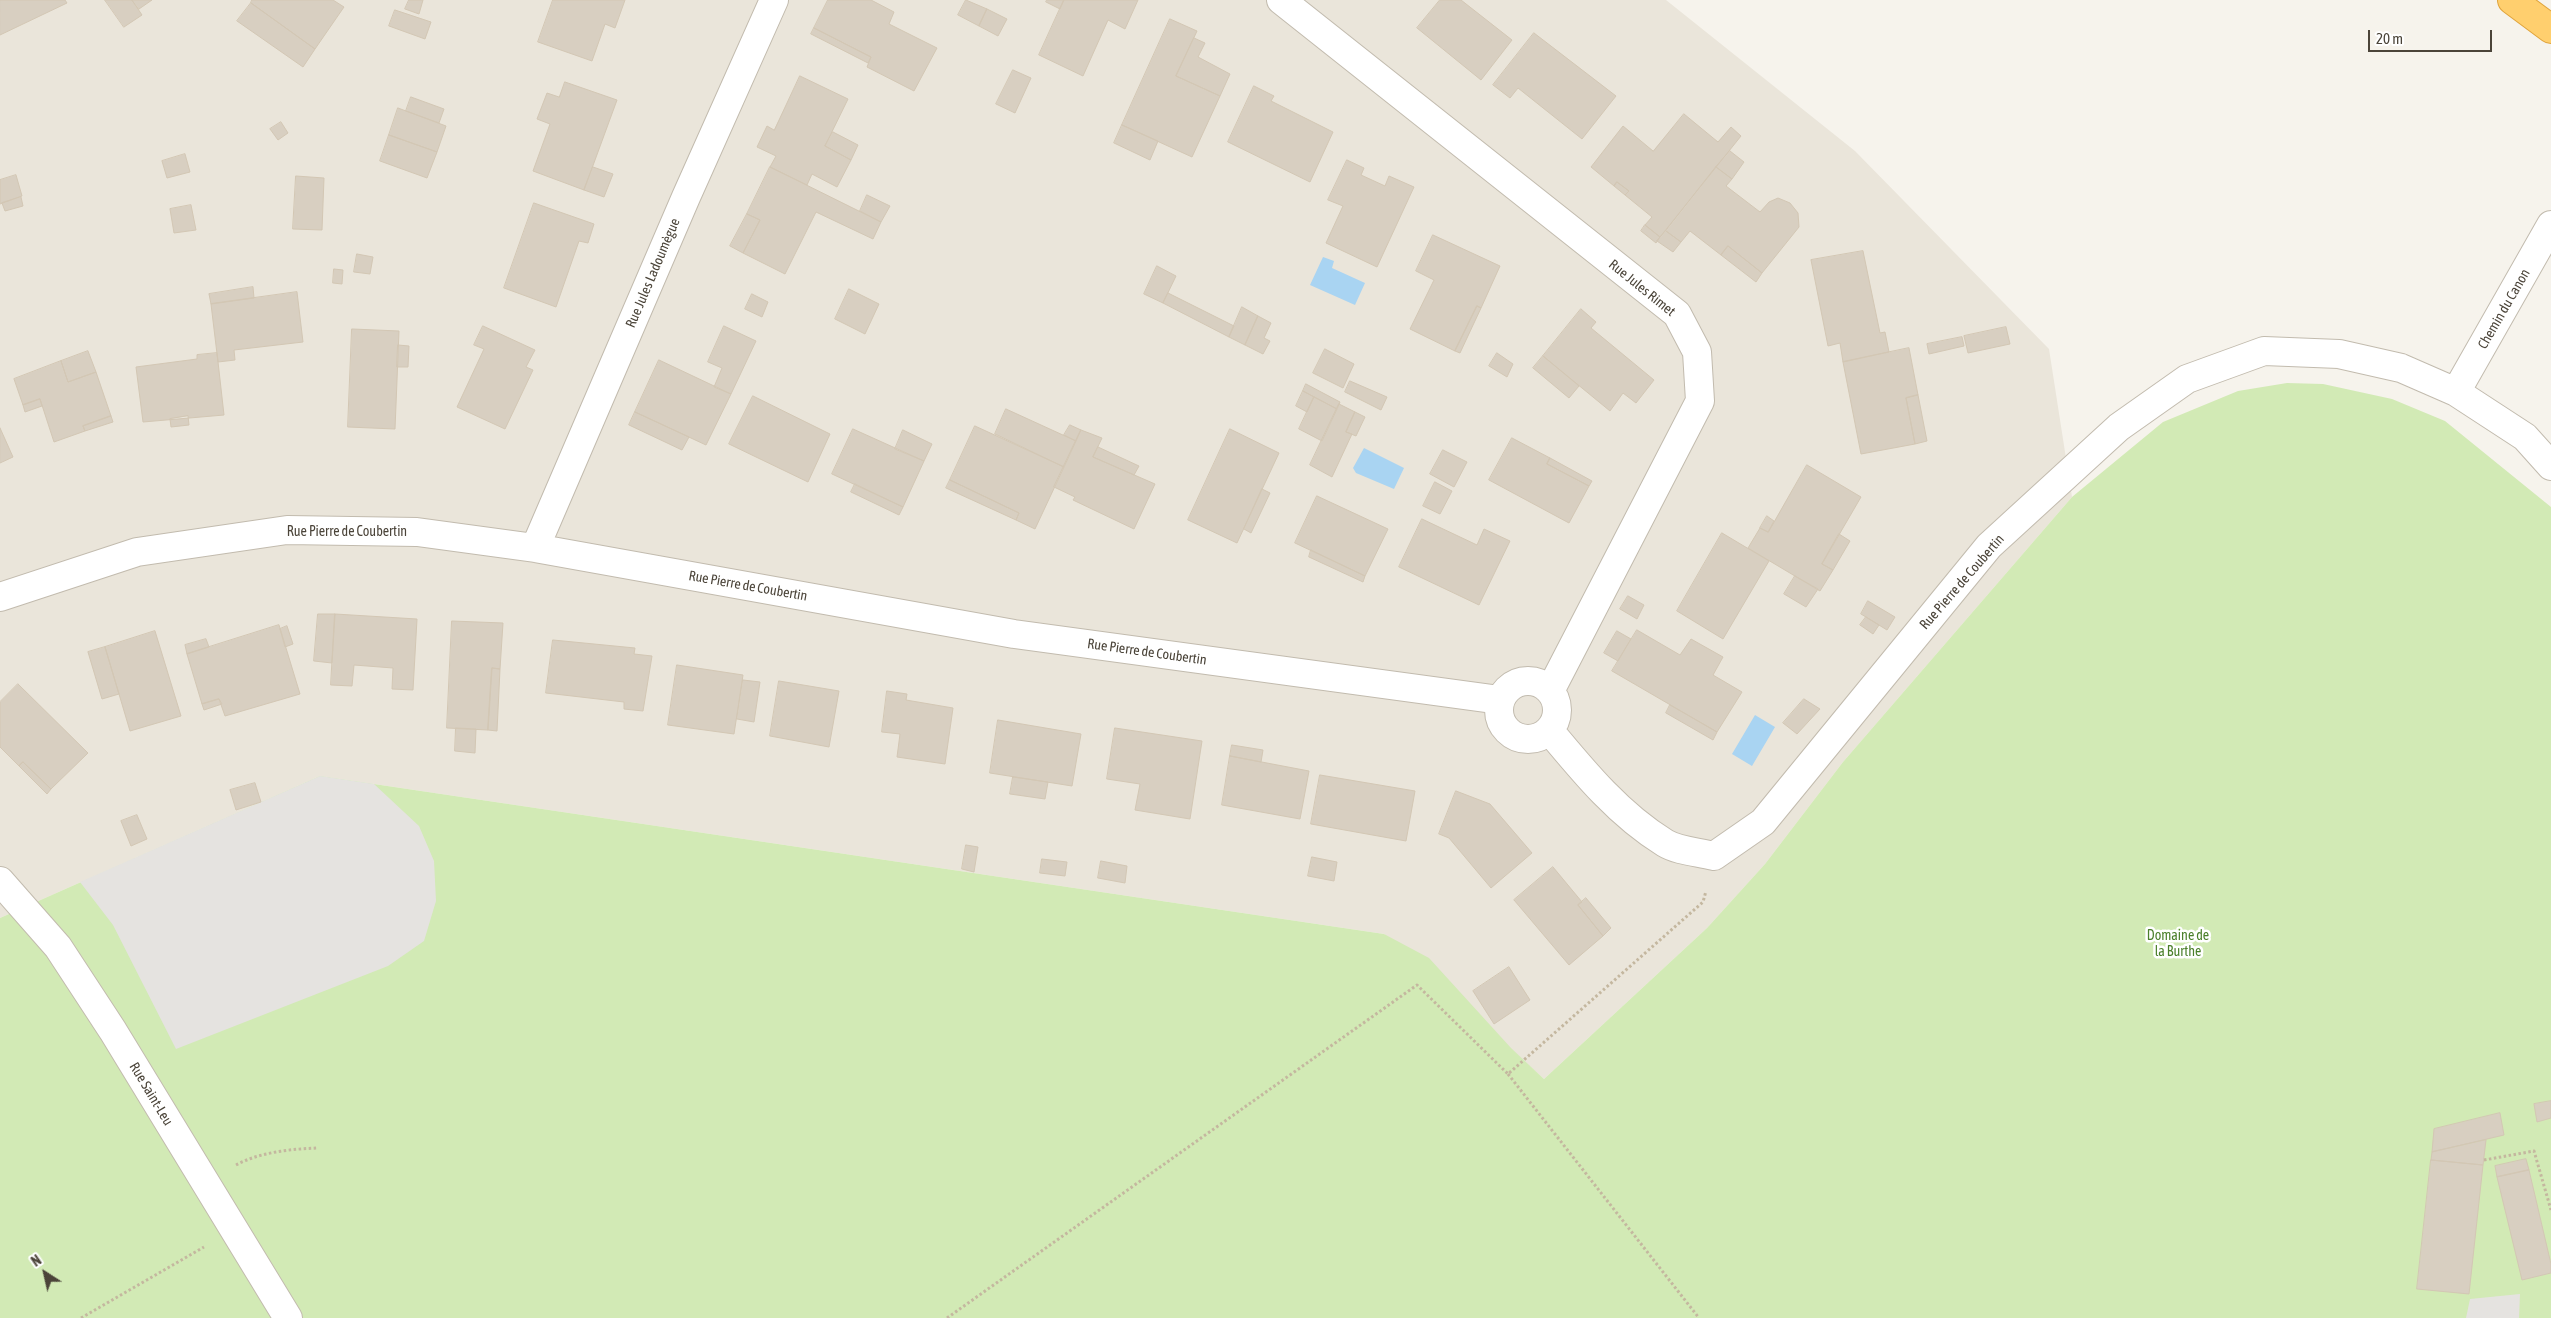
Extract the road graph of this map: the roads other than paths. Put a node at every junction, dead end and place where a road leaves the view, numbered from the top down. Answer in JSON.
{"nodes":[{"id":1,"x":774,"y":0,"type":"edge"},
{"id":2,"x":1281,"y":0,"type":"edge"},
{"id":3,"x":2512,"y":0,"type":"edge"},
{"id":4,"x":2551,"y":29,"type":"edge"},
{"id":5,"x":2551,"y":225,"type":"edge"},
{"id":6,"x":2456,"y":392,"type":"junction"},
{"id":7,"x":2551,"y":466,"type":"edge"},
{"id":8,"x":535,"y":548,"type":"junction"},
{"id":9,"x":0,"y":597,"type":"edge"},
{"id":10,"x":1550,"y":691,"type":"junction"},
{"id":11,"x":1500,"y":700,"type":"junction"},
{"id":12,"x":1549,"y":730,"type":"junction"},
{"id":13,"x":0,"y":881,"type":"edge"},
{"id":14,"x":288,"y":1318,"type":"edge"}],
"edges":[{"from":1,"to":8,"type":"street","name":"Rue Jules Ladoumègue"},
{"from":2,"to":10,"type":"street","name":"Rue Jules Rimet"},
{"from":3,"to":4,"type":"highway"},
{"from":5,"to":6,"type":"street","name":"Chemin du Canon"},
{"from":6,"to":7,"type":"street","name":"Rue Pierre de Coubertin"},
{"from":6,"to":12,"type":"street","name":"Rue Pierre de Coubertin"},
{"from":8,"to":9,"type":"street","name":"Rue Pierre de Coubertin"},
{"from":8,"to":11,"type":"street","name":"Rue Pierre de Coubertin"},
{"from":10,"to":11,"type":"street"},
{"from":10,"to":12,"type":"street"},
{"from":11,"to":12,"type":"street"},
{"from":13,"to":14,"type":"street","name":"Rue Saint-Leu"}]}
